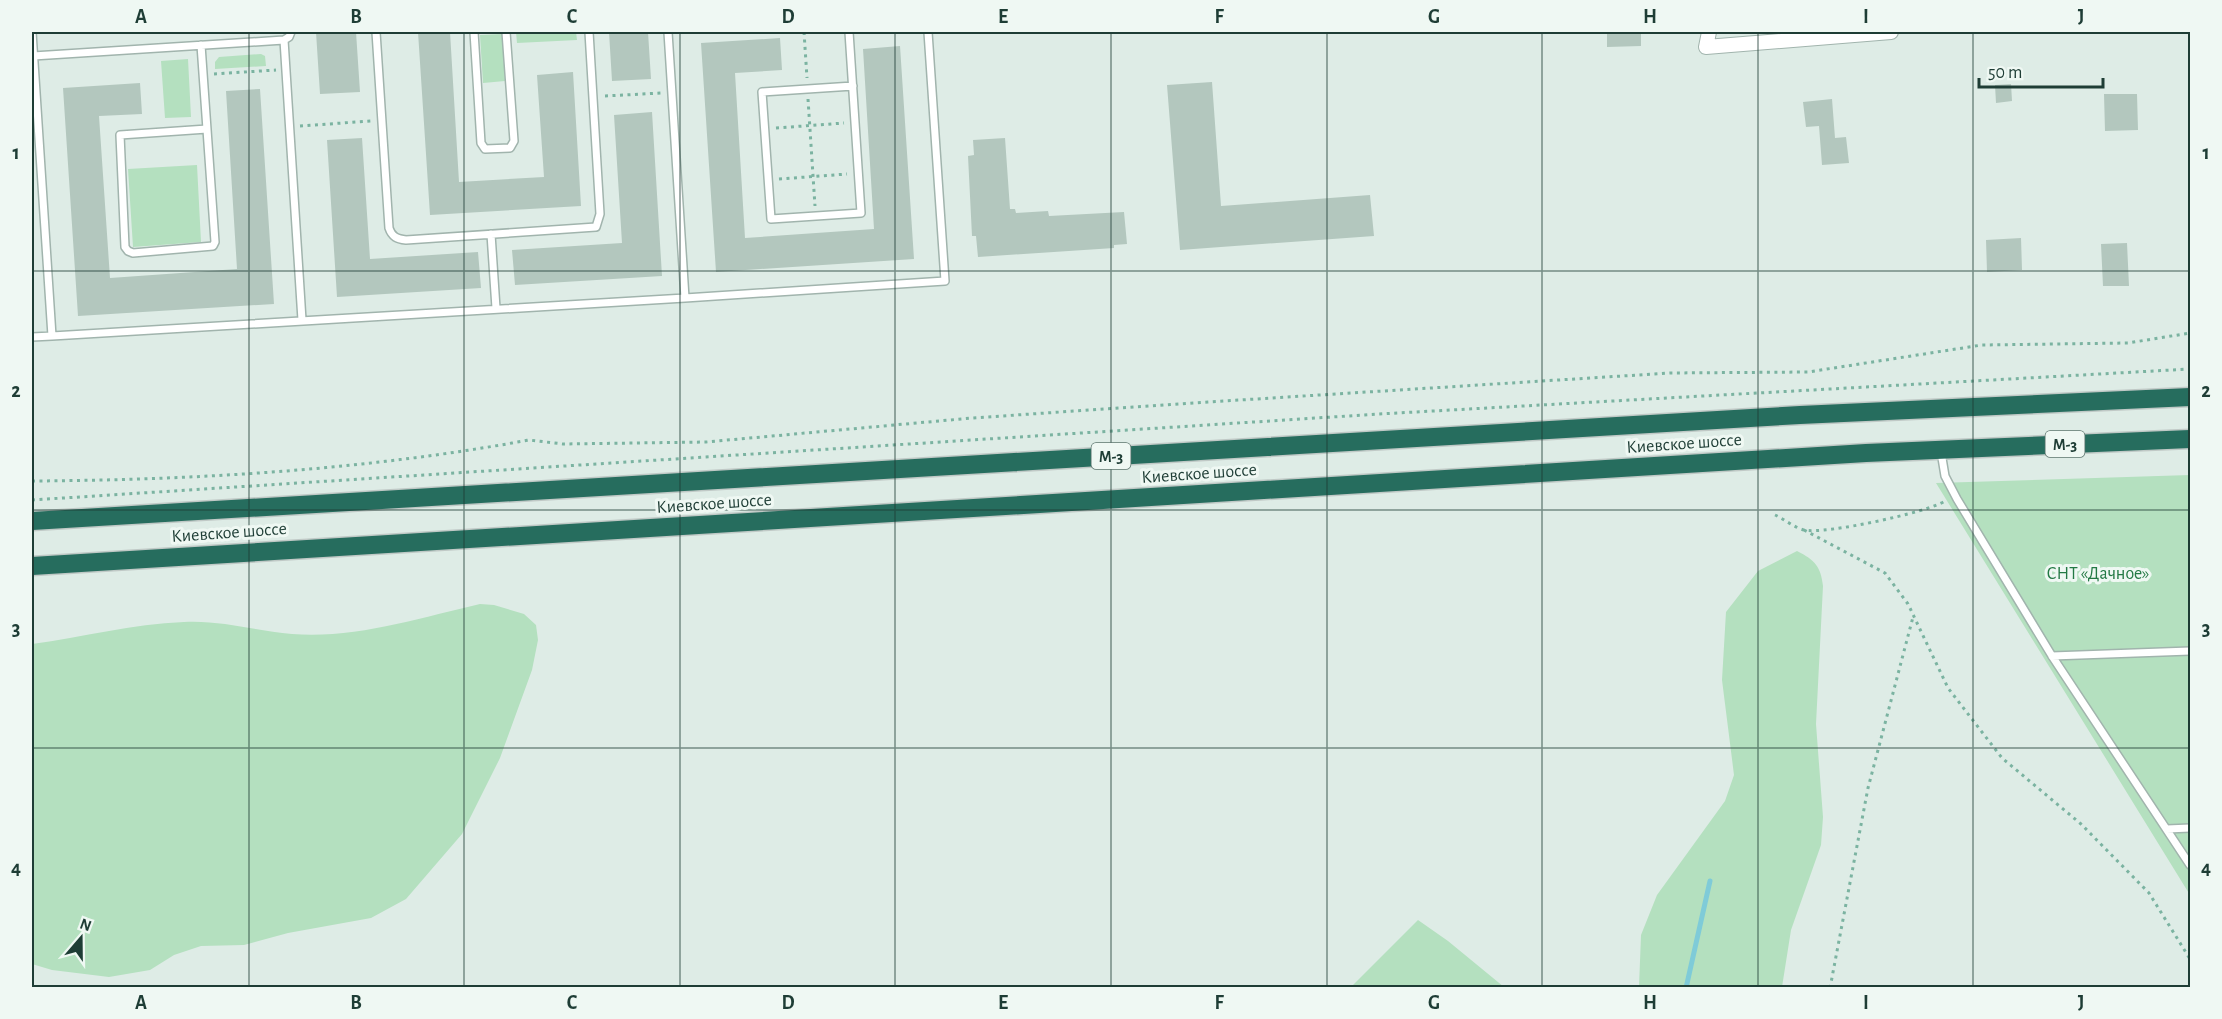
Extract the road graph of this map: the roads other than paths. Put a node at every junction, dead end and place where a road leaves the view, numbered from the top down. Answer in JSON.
{"nodes":[{"id":1,"x":32,"y":32,"type":"edge"},
{"id":2,"x":291,"y":32,"type":"edge"},
{"id":3,"x":376,"y":32,"type":"edge"},
{"id":4,"x":474,"y":32,"type":"edge"},
{"id":5,"x":506,"y":32,"type":"edge"},
{"id":6,"x":589,"y":32,"type":"edge"},
{"id":7,"x":668,"y":32,"type":"edge"},
{"id":8,"x":849,"y":32,"type":"edge"},
{"id":9,"x":928,"y":32,"type":"edge"},
{"id":10,"x":1709,"y":32,"type":"edge"},
{"id":11,"x":1891,"y":32,"type":"edge"},
{"id":12,"x":284,"y":40,"type":"junction"},
{"id":13,"x":201,"y":45,"type":"junction"},
{"id":14,"x":33,"y":56,"type":"junction"},
{"id":15,"x":853,"y":86,"type":"junction"},
{"id":16,"x":207,"y":129,"type":"junction"},
{"id":17,"x":491,"y":234,"type":"junction"},
{"id":18,"x":685,"y":298,"type":"junction"},
{"id":19,"x":496,"y":308,"type":"junction"},
{"id":20,"x":302,"y":320,"type":"junction"},
{"id":21,"x":52,"y":336,"type":"junction"},
{"id":22,"x":32,"y":337,"type":"edge"},
{"id":23,"x":2190,"y":398,"type":"edge"},
{"id":24,"x":2190,"y":439,"type":"edge"},
{"id":25,"x":1940,"y":449,"type":"junction"},
{"id":26,"x":32,"y":521,"type":"edge"},
{"id":27,"x":32,"y":566,"type":"edge"},
{"id":28,"x":2190,"y":651,"type":"edge"},
{"id":29,"x":2052,"y":656,"type":"junction"},
{"id":30,"x":2190,"y":828,"type":"edge"},
{"id":31,"x":2167,"y":829,"type":"junction"},
{"id":32,"x":2190,"y":865,"type":"edge"}],
"edges":[{"from":1,"to":14,"type":"lane"},
{"from":2,"to":12,"type":"lane"},
{"from":3,"to":17,"type":"lane"},
{"from":4,"to":5,"type":"lane"},
{"from":6,"to":17,"type":"lane"},
{"from":7,"to":18,"type":"lane"},
{"from":8,"to":15,"type":"lane"},
{"from":9,"to":18,"type":"lane"},
{"from":10,"to":11,"type":"street"},
{"from":12,"to":13,"type":"lane"},
{"from":12,"to":20,"type":"lane"},
{"from":13,"to":14,"type":"lane"},
{"from":13,"to":16,"type":"lane"},
{"from":14,"to":21,"type":"lane"},
{"from":15,"to":15,"type":"lane"},
{"from":16,"to":16,"type":"lane"},
{"from":17,"to":19,"type":"lane"},
{"from":18,"to":19,"type":"lane"},
{"from":19,"to":20,"type":"lane"},
{"from":20,"to":21,"type":"lane"},
{"from":21,"to":22,"type":"lane"},
{"from":23,"to":26,"type":"highway","name":"Киевское шоссе","number":"М-3"},
{"from":24,"to":25,"type":"highway","name":"Киевское шоссе","number":"М-3"},
{"from":25,"to":27,"type":"highway","name":"Киевское шоссе","number":"М-3"},
{"from":25,"to":29,"type":"lane"},
{"from":28,"to":29,"type":"lane"},
{"from":29,"to":31,"type":"lane"},
{"from":30,"to":31,"type":"lane"},
{"from":31,"to":32,"type":"lane"}]}
